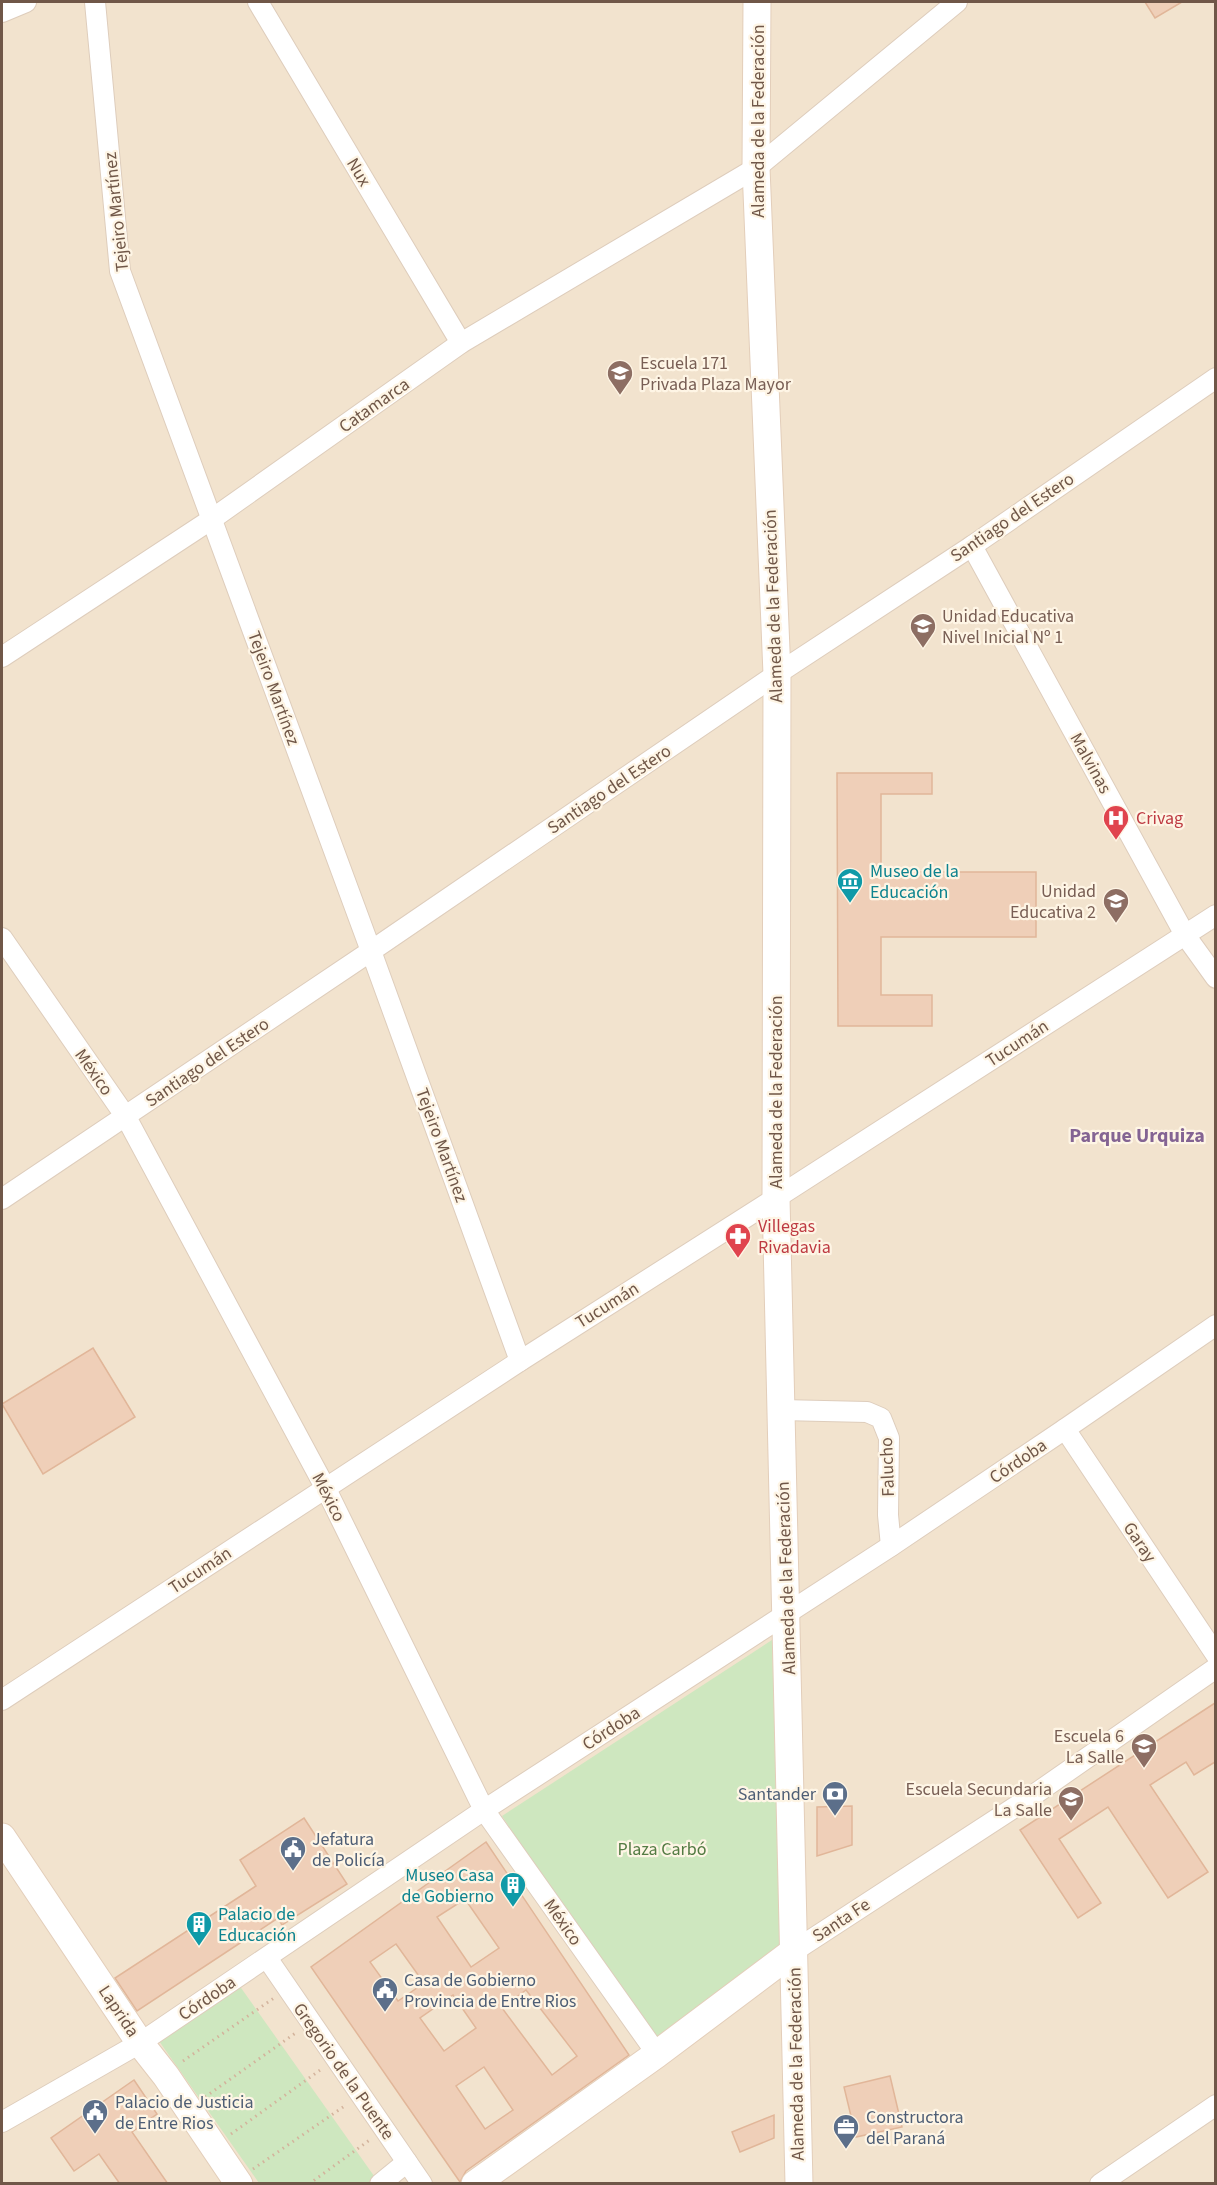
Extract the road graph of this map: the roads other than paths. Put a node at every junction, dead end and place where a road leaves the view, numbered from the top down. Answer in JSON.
{"nodes":[{"id":1,"x":26,"y":2,"type":"edge"},
{"id":2,"x":95,"y":2,"type":"edge"},
{"id":3,"x":258,"y":2,"type":"edge"},
{"id":4,"x":757,"y":2,"type":"edge"},
{"id":5,"x":957,"y":2,"type":"edge"},
{"id":6,"x":2,"y":12,"type":"edge"},
{"id":7,"x":756,"y":168,"type":"junction"},
{"id":8,"x":461,"y":343,"type":"junction"},
{"id":9,"x":1215,"y":378,"type":"edge"},
{"id":10,"x":212,"y":519,"type":"junction"},
{"id":11,"x":972,"y":546,"type":"junction"},
{"id":12,"x":2,"y":657,"type":"edge"},
{"id":13,"x":777,"y":674,"type":"junction"},
{"id":14,"x":1215,"y":915,"type":"edge"},
{"id":15,"x":1185,"y":935,"type":"junction"},
{"id":16,"x":2,"y":938,"type":"edge"},
{"id":17,"x":371,"y":951,"type":"junction"},
{"id":18,"x":1215,"y":978,"type":"edge"},
{"id":19,"x":126,"y":1117,"type":"junction"},
{"id":20,"x":776,"y":1198,"type":"junction"},
{"id":21,"x":2,"y":1199,"type":"edge"},
{"id":22,"x":1215,"y":1325,"type":"edge"},
{"id":23,"x":520,"y":1361,"type":"junction"},
{"id":24,"x":781,"y":1410,"type":"junction"},
{"id":25,"x":1065,"y":1429,"type":"junction"},
{"id":26,"x":326,"y":1489,"type":"junction"},
{"id":27,"x":891,"y":1546,"type":"junction"},
{"id":28,"x":787,"y":1615,"type":"junction"},
{"id":29,"x":1215,"y":1655,"type":"edge"},
{"id":30,"x":1215,"y":1668,"type":"edge"},
{"id":31,"x":2,"y":1700,"type":"edge"},
{"id":32,"x":484,"y":1810,"type":"junction"},
{"id":33,"x":2,"y":1837,"type":"edge"},
{"id":34,"x":794,"y":1951,"type":"junction"},
{"id":35,"x":267,"y":1958,"type":"junction"},
{"id":36,"x":141,"y":2043,"type":"junction"},
{"id":37,"x":657,"y":2054,"type":"junction"},
{"id":38,"x":1215,"y":2105,"type":"edge"},
{"id":39,"x":2,"y":2122,"type":"edge"},
{"id":40,"x":407,"y":2162,"type":"junction"},
{"id":41,"x":1112,"y":2180,"type":"edge"},
{"id":42,"x":239,"y":2183,"type":"edge"},
{"id":43,"x":380,"y":2184,"type":"edge"},
{"id":44,"x":422,"y":2184,"type":"edge"},
{"id":45,"x":475,"y":2184,"type":"edge"},
{"id":46,"x":799,"y":2184,"type":"edge"}],
"edges":[{"from":1,"to":6,"type":"street"},
{"from":2,"to":10,"type":"street","name":"Tejeiro Martínez"},
{"from":3,"to":8,"type":"street","name":"Nux"},
{"from":4,"to":7,"type":"street","name":"Alameda de la Federación"},
{"from":5,"to":7,"type":"street","name":"Catamarca"},
{"from":7,"to":8,"type":"street","name":"Catamarca"},
{"from":7,"to":13,"type":"street","name":"Alameda de la Federación"},
{"from":8,"to":10,"type":"street","name":"Catamarca"},
{"from":9,"to":11,"type":"street","name":"Santiago del Estero"},
{"from":10,"to":12,"type":"street","name":"Catamarca"},
{"from":10,"to":17,"type":"street","name":"Tejeiro Martínez"},
{"from":11,"to":13,"type":"street","name":"Santiago del Estero"},
{"from":11,"to":15,"type":"street","name":"Malvinas"},
{"from":13,"to":17,"type":"street","name":"Santiago del Estero"},
{"from":13,"to":20,"type":"street","name":"Alameda de la Federación"},
{"from":14,"to":15,"type":"street","name":"Tucumán"},
{"from":15,"to":18,"type":"street","name":"Malvinas"},
{"from":15,"to":20,"type":"street","name":"Tucumán"},
{"from":16,"to":19,"type":"street","name":"México"},
{"from":17,"to":19,"type":"street","name":"Santiago del Estero"},
{"from":17,"to":23,"type":"street","name":"Tejeiro Martínez"},
{"from":19,"to":21,"type":"street","name":"Santiago del Estero"},
{"from":19,"to":26,"type":"street","name":"México"},
{"from":20,"to":23,"type":"street","name":"Tucumán"},
{"from":20,"to":24,"type":"street","name":"Alameda de la Federación"},
{"from":22,"to":25,"type":"street","name":"Córdoba"},
{"from":23,"to":26,"type":"street","name":"Tucumán"},
{"from":24,"to":27,"type":"street","name":"Falucho"},
{"from":24,"to":28,"type":"street","name":"Alameda de la Federación"},
{"from":25,"to":27,"type":"street","name":"Córdoba"},
{"from":25,"to":29,"type":"street","name":"Garay"},
{"from":26,"to":31,"type":"street","name":"Tucumán"},
{"from":26,"to":32,"type":"street","name":"México"},
{"from":27,"to":28,"type":"street","name":"Córdoba"},
{"from":28,"to":32,"type":"street","name":"Córdoba"},
{"from":28,"to":34,"type":"street","name":"Alameda de la Federación"},
{"from":30,"to":34,"type":"street","name":"Santa Fe"},
{"from":32,"to":35,"type":"street","name":"Córdoba"},
{"from":32,"to":37,"type":"street","name":"México"},
{"from":33,"to":36,"type":"street","name":"Laprida"},
{"from":34,"to":37,"type":"street","name":"Santa Fe"},
{"from":34,"to":46,"type":"street","name":"Alameda de la Federación"},
{"from":35,"to":36,"type":"street","name":"Córdoba"},
{"from":35,"to":40,"type":"street","name":"Gregorio de la Puente"},
{"from":36,"to":39,"type":"street","name":"Córdoba"},
{"from":36,"to":42,"type":"street","name":"Laprida"},
{"from":37,"to":45,"type":"street","name":"Santa Fe"},
{"from":38,"to":41,"type":"street"},
{"from":40,"to":43,"type":"street"},
{"from":40,"to":44,"type":"street","name":"Gregorio de la Puente"}]}
